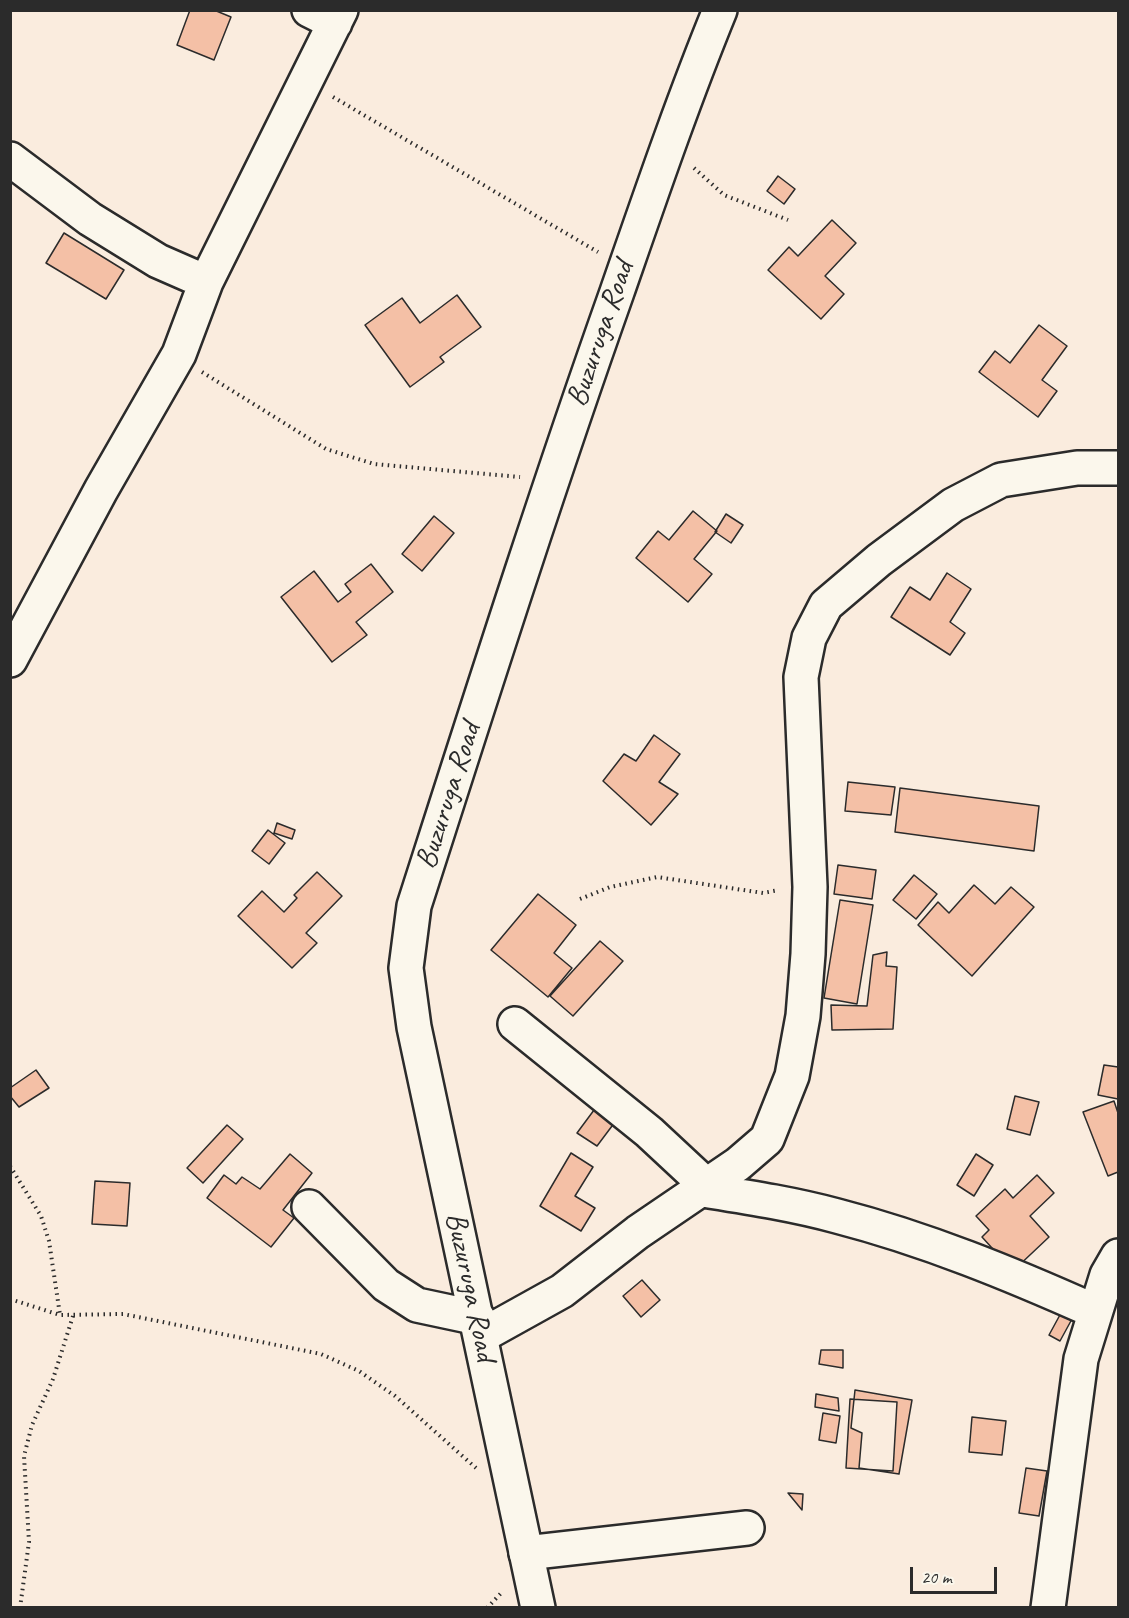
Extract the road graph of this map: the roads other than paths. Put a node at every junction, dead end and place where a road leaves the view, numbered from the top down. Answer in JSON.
{"nodes":[{"id":1,"x":720,"y":10,"type":"edge"},
{"id":2,"x":328,"y":15,"type":"edge"},
{"id":3,"x":10,"y":159,"type":"edge"},
{"id":4,"x":206,"y":282,"type":"junction"},
{"id":5,"x":1119,"y":468,"type":"edge"},
{"id":6,"x":10,"y":660,"type":"edge"},
{"id":7,"x":515,"y":1024,"type":"dead end"},
{"id":8,"x":705,"y":1188,"type":"junction"},
{"id":9,"x":309,"y":1208,"type":"dead end"},
{"id":10,"x":1119,"y":1256,"type":"edge"},
{"id":11,"x":1094,"y":1311,"type":"junction"},
{"id":12,"x":479,"y":1327,"type":"junction"},
{"id":13,"x":747,"y":1528,"type":"dead end"},
{"id":14,"x":526,"y":1553,"type":"junction"},
{"id":15,"x":538,"y":1608,"type":"edge"},
{"id":16,"x":1048,"y":1608,"type":"edge"}],
"edges":[{"from":1,"to":12,"type":"street","name":"Buzuruga Road"},
{"from":2,"to":4,"type":"street"},
{"from":3,"to":4,"type":"street"},
{"from":4,"to":6,"type":"street"},
{"from":5,"to":8,"type":"street"},
{"from":7,"to":8,"type":"street"},
{"from":8,"to":11,"type":"street"},
{"from":8,"to":12,"type":"street"},
{"from":9,"to":12,"type":"street"},
{"from":10,"to":11,"type":"street"},
{"from":11,"to":16,"type":"street"},
{"from":12,"to":14,"type":"street","name":"Buzuruga Road"},
{"from":13,"to":14,"type":"street"},
{"from":14,"to":15,"type":"street","name":"Buzuruga Road"}]}
